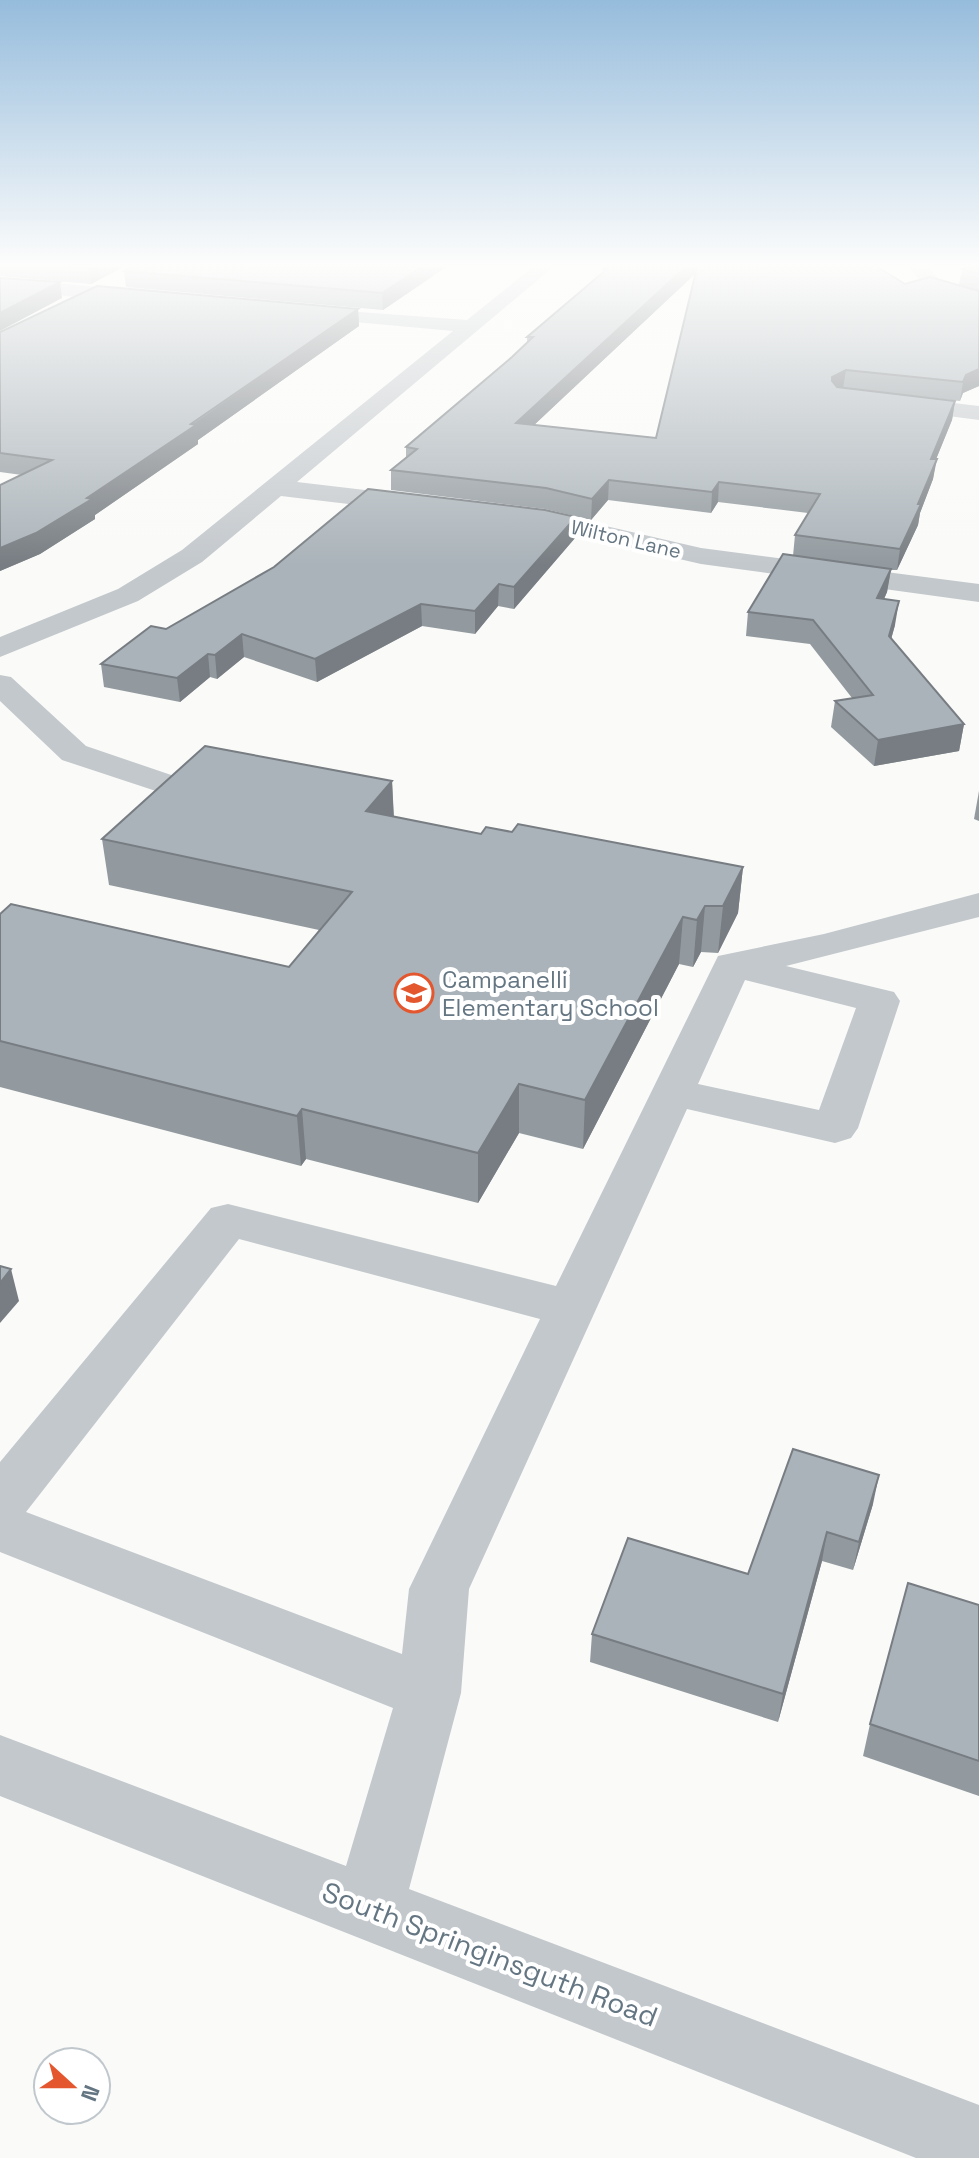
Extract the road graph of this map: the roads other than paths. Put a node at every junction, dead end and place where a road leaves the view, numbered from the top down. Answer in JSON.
{"nodes":[{"id":1,"x":427,"y":364,"type":"edge"},
{"id":2,"x":873,"y":401,"type":"edge"},
{"id":3,"x":979,"y":413,"type":"edge"},
{"id":4,"x":273,"y":487,"type":"junction"},
{"id":5,"x":436,"y":507,"type":"edge"},
{"id":6,"x":483,"y":513,"type":"edge"},
{"id":7,"x":979,"y":593,"type":"edge"},
{"id":8,"x":0,"y":648,"type":"edge"},
{"id":9,"x":0,"y":684,"type":"edge"},
{"id":10,"x":168,"y":785,"type":"edge"},
{"id":11,"x":979,"y":905,"type":"edge"},
{"id":12,"x":732,"y":965,"type":"junction"},
{"id":13,"x":674,"y":1092,"type":"junction"},
{"id":14,"x":570,"y":1308,"type":"junction"},
{"id":15,"x":0,"y":1503,"type":"edge"},
{"id":16,"x":0,"y":1527,"type":"edge"},
{"id":17,"x":429,"y":1693,"type":"junction"},
{"id":18,"x":0,"y":1765,"type":"edge"},
{"id":19,"x":369,"y":1908,"type":"junction"},
{"id":20,"x":979,"y":2144,"type":"edge"}],
"edges":[{"from":1,"to":4,"type":"street"},
{"from":2,"to":3,"type":"street"},
{"from":4,"to":5,"type":"street"},
{"from":4,"to":8,"type":"street"},
{"from":6,"to":7,"type":"street","name":"Wilton Lane"},
{"from":9,"to":10,"type":"street"},
{"from":11,"to":12,"type":"street"},
{"from":12,"to":13,"type":"street"},
{"from":12,"to":13,"type":"street"},
{"from":13,"to":14,"type":"street"},
{"from":14,"to":15,"type":"street"},
{"from":14,"to":17,"type":"street"},
{"from":16,"to":17,"type":"street"},
{"from":17,"to":19,"type":"street"},
{"from":18,"to":19,"type":"street","name":"South Springinsguth Road"},
{"from":19,"to":20,"type":"street","name":"South Springinsguth Road"}]}
